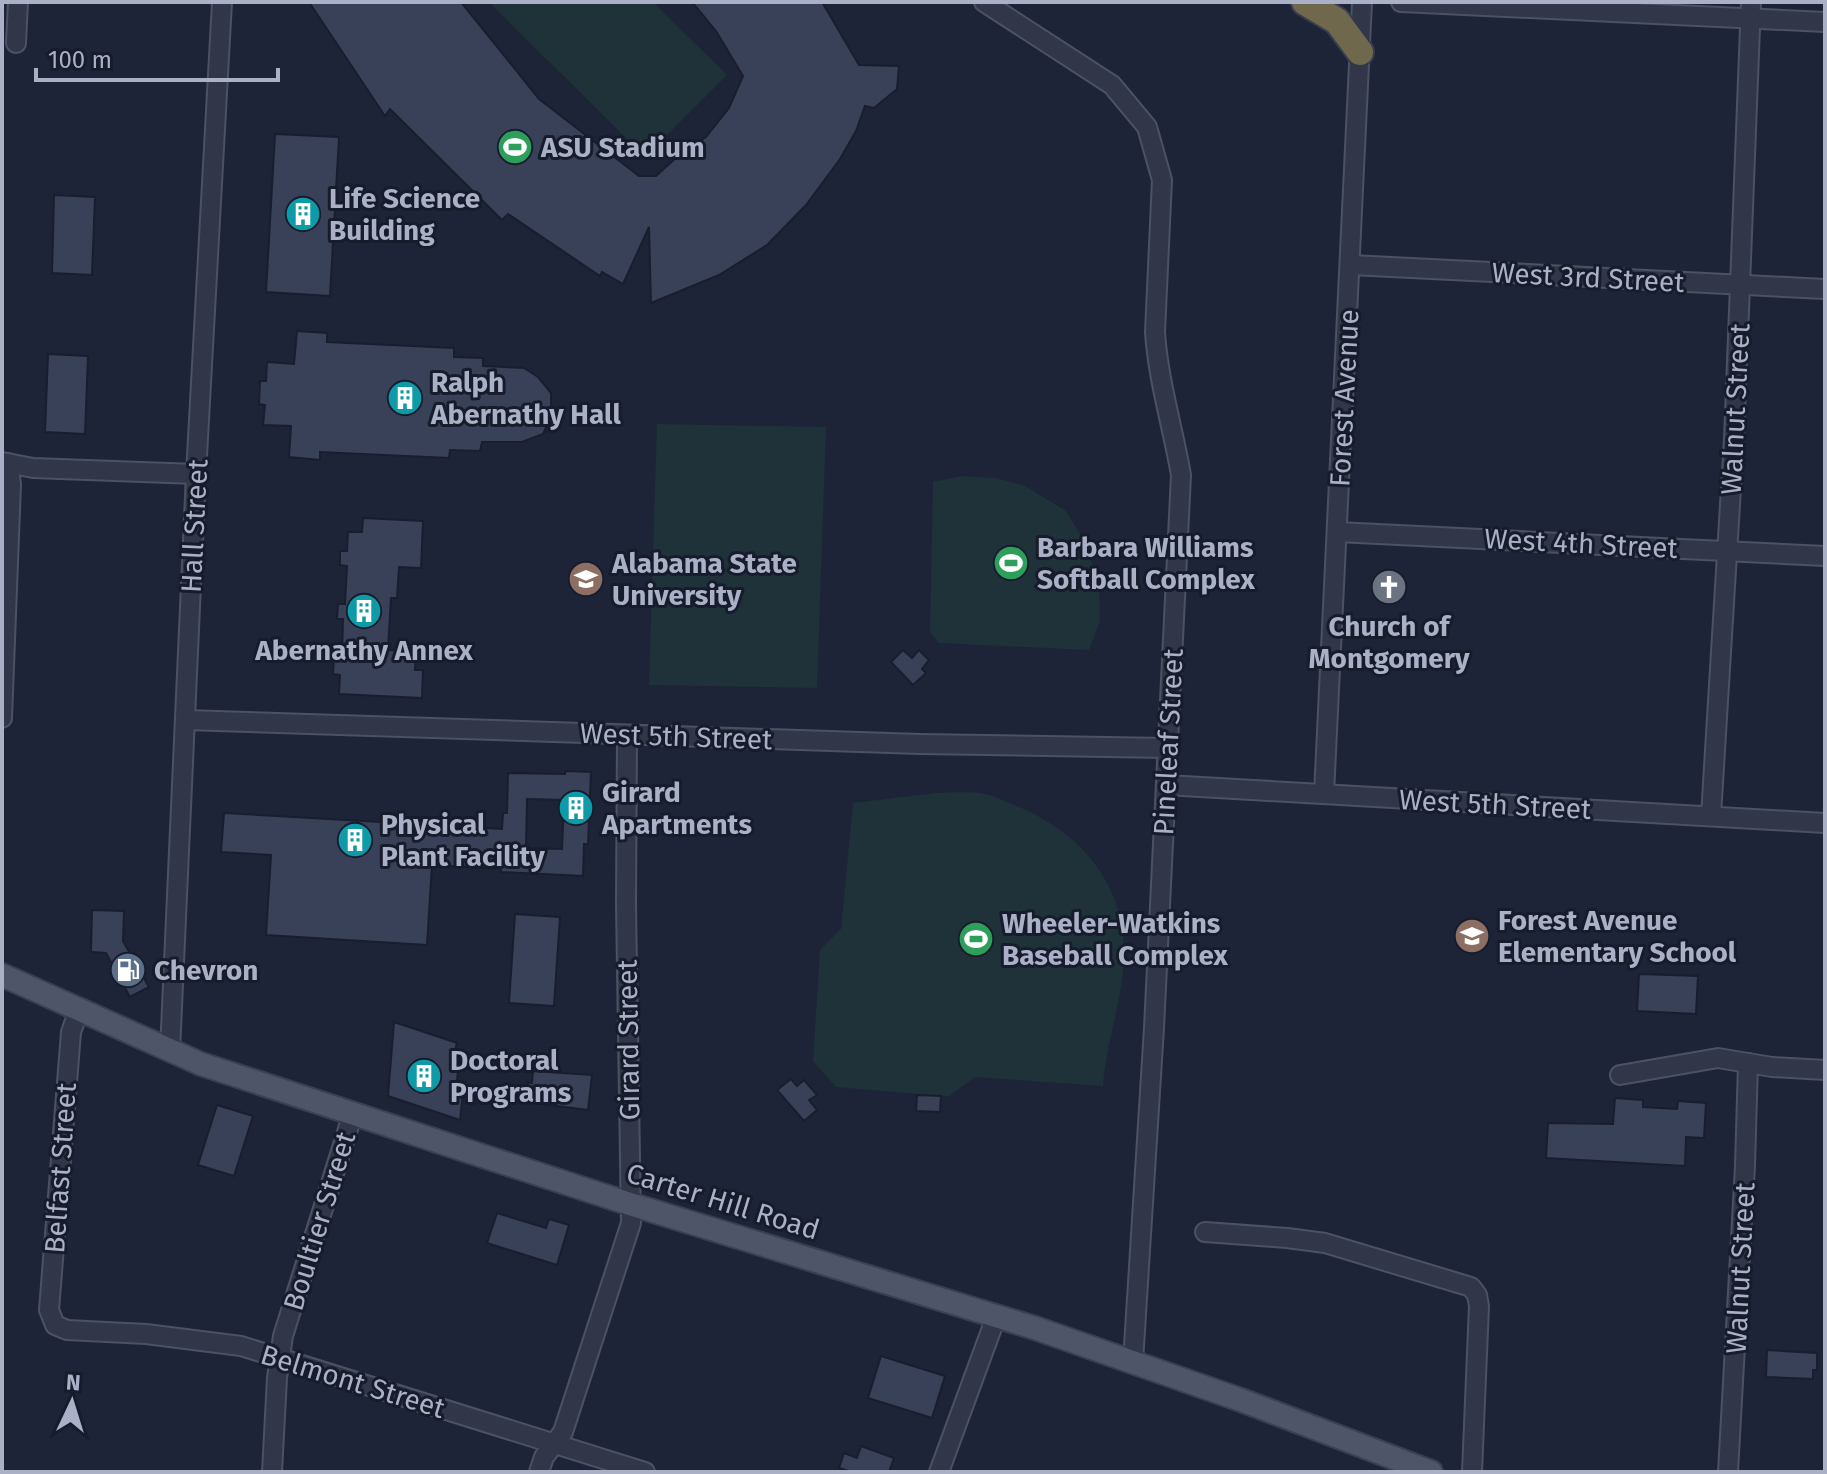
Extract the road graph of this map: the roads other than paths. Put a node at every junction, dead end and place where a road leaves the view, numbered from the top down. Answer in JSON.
{"nodes":[{"id":1,"x":222,"y":2,"type":"edge"},
{"id":2,"x":984,"y":2,"type":"edge"},
{"id":3,"x":1305,"y":2,"type":"edge"},
{"id":4,"x":1362,"y":2,"type":"edge"},
{"id":5,"x":1401,"y":2,"type":"edge"},
{"id":6,"x":12,"y":8,"type":"edge"},
{"id":7,"x":1751,"y":10,"type":"edge"},
{"id":8,"x":1825,"y":22,"type":"edge"},
{"id":9,"x":16,"y":43,"type":"dead end"},
{"id":10,"x":1360,"y":52,"type":"junction"},
{"id":11,"x":1351,"y":265,"type":"junction"},
{"id":12,"x":1741,"y":285,"type":"junction"},
{"id":13,"x":1825,"y":289,"type":"edge"},
{"id":14,"x":5,"y":462,"type":"edge"},
{"id":15,"x":196,"y":474,"type":"junction"},
{"id":16,"x":1337,"y":532,"type":"junction"},
{"id":17,"x":1729,"y":551,"type":"junction"},
{"id":18,"x":1825,"y":556,"type":"edge"},
{"id":19,"x":2,"y":718,"type":"edge"},
{"id":20,"x":185,"y":720,"type":"junction"},
{"id":21,"x":627,"y":735,"type":"junction"},
{"id":22,"x":1167,"y":748,"type":"junction"},
{"id":23,"x":1166,"y":785,"type":"junction"},
{"id":24,"x":1324,"y":794,"type":"junction"},
{"id":25,"x":1711,"y":816,"type":"junction"},
{"id":26,"x":1825,"y":823,"type":"edge"},
{"id":27,"x":2,"y":975,"type":"edge"},
{"id":28,"x":79,"y":1010,"type":"junction"},
{"id":29,"x":170,"y":1051,"type":"junction"},
{"id":30,"x":1748,"y":1063,"type":"junction"},
{"id":31,"x":1825,"y":1070,"type":"edge"},
{"id":32,"x":1620,"y":1075,"type":"dead end"},
{"id":33,"x":353,"y":1113,"type":"junction"},
{"id":34,"x":630,"y":1204,"type":"junction"},
{"id":35,"x":1205,"y":1232,"type":"dead end"},
{"id":36,"x":996,"y":1317,"type":"junction"},
{"id":37,"x":55,"y":1325,"type":"joint"},
{"id":38,"x":280,"y":1358,"type":"junction"},
{"id":39,"x":1133,"y":1362,"type":"junction"},
{"id":40,"x":553,"y":1445,"type":"junction"},
{"id":41,"x":272,"y":1472,"type":"edge"},
{"id":42,"x":539,"y":1472,"type":"edge"},
{"id":43,"x":645,"y":1472,"type":"edge"},
{"id":44,"x":939,"y":1472,"type":"edge"},
{"id":45,"x":1431,"y":1472,"type":"edge"},
{"id":46,"x":1472,"y":1472,"type":"edge"},
{"id":47,"x":1728,"y":1472,"type":"edge"}],
"edges":[{"from":1,"to":15,"type":"street","name":"Hall Street"},
{"from":2,"to":22,"type":"street","name":"Pineleaf Street"},
{"from":3,"to":10,"type":"highway"},
{"from":4,"to":10,"type":"street","name":"Forest Avenue"},
{"from":5,"to":7,"type":"street"},
{"from":6,"to":9,"type":"street"},
{"from":7,"to":8,"type":"street"},
{"from":7,"to":12,"type":"street","name":"Walnut Street"},
{"from":10,"to":11,"type":"street","name":"Forest Avenue"},
{"from":11,"to":12,"type":"street","name":"West 3rd Street"},
{"from":11,"to":16,"type":"street","name":"Forest Avenue"},
{"from":12,"to":13,"type":"street","name":"West 3rd Street"},
{"from":12,"to":17,"type":"street","name":"Walnut Street"},
{"from":14,"to":15,"type":"street"},
{"from":14,"to":19,"type":"street"},
{"from":15,"to":20,"type":"street","name":"Hall Street"},
{"from":16,"to":17,"type":"street","name":"West 4th Street"},
{"from":16,"to":24,"type":"street","name":"Forest Avenue"},
{"from":17,"to":18,"type":"street","name":"West 4th Street"},
{"from":17,"to":25,"type":"street","name":"Walnut Street"},
{"from":20,"to":21,"type":"street","name":"West 5th Street"},
{"from":20,"to":29,"type":"street","name":"Hall Street"},
{"from":21,"to":22,"type":"street","name":"West 5th Street"},
{"from":21,"to":34,"type":"street","name":"Girard Street"},
{"from":22,"to":23,"type":"street","name":"Pineleaf Street"},
{"from":23,"to":24,"type":"street","name":"West 5th Street"},
{"from":23,"to":39,"type":"street","name":"Pineleaf Street"},
{"from":24,"to":25,"type":"street","name":"West 5th Street"},
{"from":25,"to":26,"type":"street","name":"West 5th Street"},
{"from":27,"to":28,"type":"main road","name":"Carter Hill Road"},
{"from":28,"to":29,"type":"main road","name":"Carter Hill Road"},
{"from":28,"to":37,"type":"street","name":"Belfast Street"},
{"from":29,"to":33,"type":"main road","name":"Carter Hill Road"},
{"from":30,"to":31,"type":"street"},
{"from":30,"to":32,"type":"street"},
{"from":30,"to":47,"type":"street","name":"Walnut Street"},
{"from":33,"to":34,"type":"main road","name":"Carter Hill Road"},
{"from":33,"to":38,"type":"street","name":"Boultier Street"},
{"from":34,"to":36,"type":"main road","name":"Carter Hill Road"},
{"from":34,"to":40,"type":"street","name":"Girard Street"},
{"from":35,"to":46,"type":"street"},
{"from":36,"to":39,"type":"main road","name":"Carter Hill Road"},
{"from":36,"to":44,"type":"street"},
{"from":37,"to":38,"type":"street","name":"Belmont Street"},
{"from":38,"to":40,"type":"street","name":"Belmont Street"},
{"from":38,"to":41,"type":"street","name":"Boultier Street"},
{"from":39,"to":45,"type":"main road","name":"Carter Hill Road"},
{"from":40,"to":42,"type":"street","name":"Girard Street"},
{"from":40,"to":43,"type":"street","name":"Belmont Street"}]}
